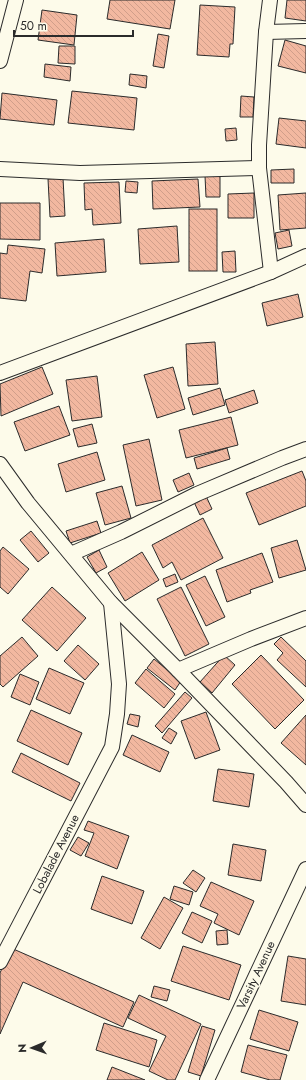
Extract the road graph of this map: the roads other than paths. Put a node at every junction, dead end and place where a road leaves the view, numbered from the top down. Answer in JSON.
{"nodes":[{"id":1,"x":16,"y":0,"type":"edge"},
{"id":2,"x":270,"y":0,"type":"edge"},
{"id":3,"x":306,"y":31,"type":"edge"},
{"id":4,"x":266,"y":32,"type":"junction"},
{"id":5,"x":0,"y":61,"type":"edge"},
{"id":6,"x":259,"y":168,"type":"junction"},
{"id":7,"x":0,"y":169,"type":"edge"},
{"id":8,"x":306,"y":256,"type":"edge"},
{"id":9,"x":271,"y":272,"type":"junction"},
{"id":10,"x":0,"y":373,"type":"edge"},
{"id":11,"x":306,"y":449,"type":"edge"},
{"id":12,"x":0,"y":464,"type":"edge"},
{"id":13,"x":71,"y":554,"type":"junction"},
{"id":14,"x":111,"y":603,"type":"junction"},
{"id":15,"x":306,"y":618,"type":"edge"},
{"id":16,"x":178,"y":670,"type":"junction"},
{"id":17,"x":306,"y":806,"type":"edge"},
{"id":18,"x":306,"y":869,"type":"edge"},
{"id":19,"x":0,"y":962,"type":"edge"},
{"id":20,"x":206,"y":1080,"type":"edge"}],
"edges":[{"from":1,"to":5,"type":"street"},
{"from":2,"to":4,"type":"street"},
{"from":3,"to":4,"type":"street"},
{"from":4,"to":6,"type":"street"},
{"from":6,"to":7,"type":"street"},
{"from":6,"to":9,"type":"street"},
{"from":8,"to":9,"type":"street"},
{"from":9,"to":10,"type":"street"},
{"from":11,"to":13,"type":"street"},
{"from":12,"to":13,"type":"street"},
{"from":13,"to":14,"type":"street"},
{"from":14,"to":16,"type":"street"},
{"from":14,"to":19,"type":"street","name":"Lobalade Avenue"},
{"from":15,"to":16,"type":"street"},
{"from":16,"to":17,"type":"street"},
{"from":18,"to":20,"type":"street","name":"Varsity Avenue"}]}
